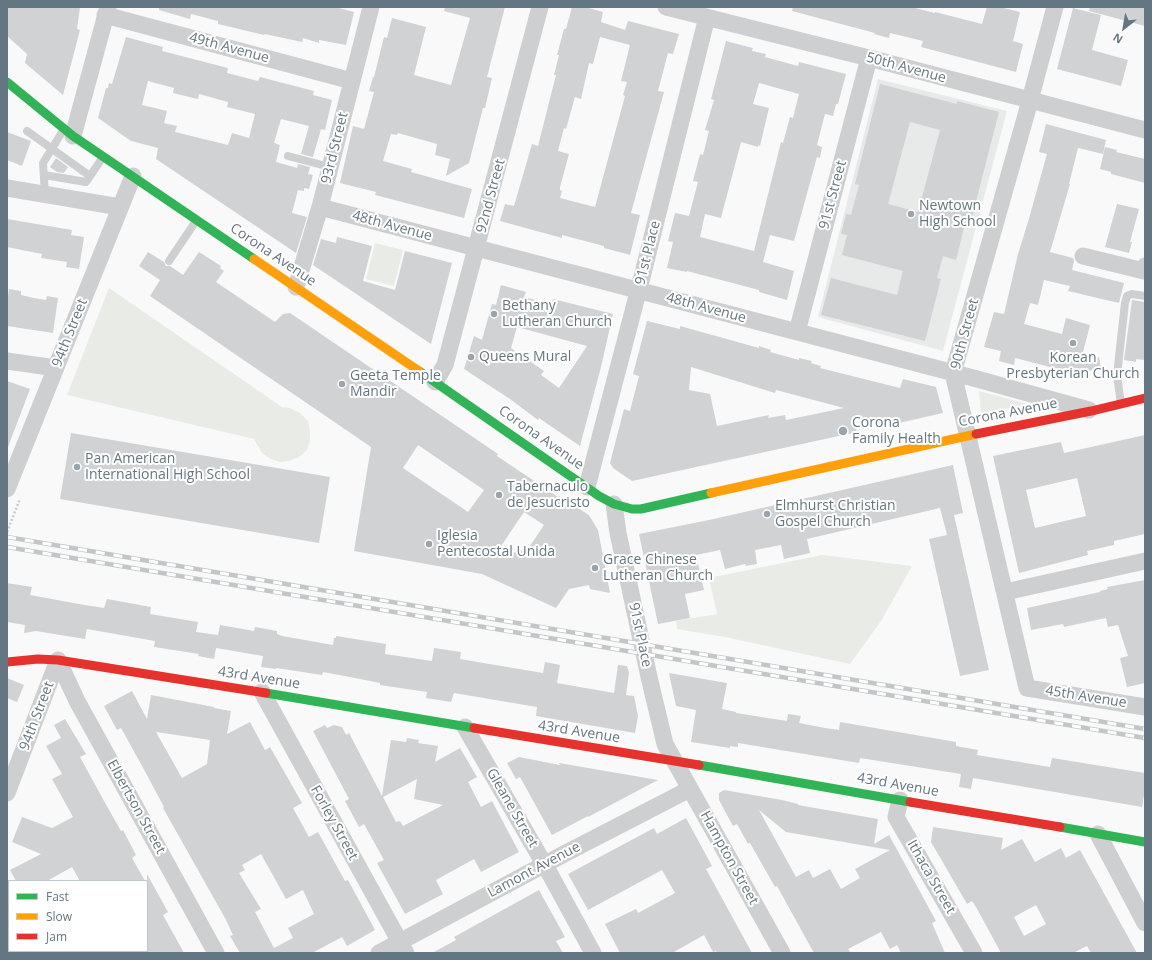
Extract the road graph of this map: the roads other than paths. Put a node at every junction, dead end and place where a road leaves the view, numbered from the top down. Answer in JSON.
{"nodes":[{"id":1,"x":371,"y":7,"type":"edge"},
{"id":2,"x":540,"y":7,"type":"edge"},
{"id":3,"x":666,"y":7,"type":"edge"},
{"id":4,"x":1054,"y":7,"type":"edge"},
{"id":5,"x":107,"y":11,"type":"edge"},
{"id":6,"x":707,"y":17,"type":"junction"},
{"id":7,"x":869,"y":58,"type":"junction"},
{"id":8,"x":352,"y":81,"type":"junction"},
{"id":9,"x":7,"y":82,"type":"edge"},
{"id":10,"x":1030,"y":100,"type":"junction"},
{"id":11,"x":26,"y":130,"type":"dead end"},
{"id":12,"x":1145,"y":130,"type":"edge"},
{"id":13,"x":69,"y":133,"type":"junction"},
{"id":14,"x":52,"y":149,"type":"junction"},
{"id":15,"x":288,"y":156,"type":"dead end"},
{"id":16,"x":103,"y":157,"type":"junction"},
{"id":17,"x":330,"y":167,"type":"junction"},
{"id":18,"x":44,"y":175,"type":"junction"},
{"id":19,"x":90,"y":176,"type":"junction"},
{"id":20,"x":133,"y":176,"type":"junction"},
{"id":21,"x":7,"y":188,"type":"edge"},
{"id":22,"x":45,"y":194,"type":"junction"},
{"id":23,"x":120,"y":207,"type":"junction"},
{"id":24,"x":320,"y":207,"type":"junction"},
{"id":25,"x":197,"y":220,"type":"junction"},
{"id":26,"x":477,"y":248,"type":"junction"},
{"id":27,"x":1083,"y":256,"type":"dead end"},
{"id":28,"x":169,"y":261,"type":"dead end"},
{"id":29,"x":1145,"y":266,"type":"edge"},
{"id":30,"x":296,"y":287,"type":"junction"},
{"id":31,"x":638,"y":291,"type":"junction"},
{"id":32,"x":1145,"y":296,"type":"edge"},
{"id":33,"x":798,"y":332,"type":"junction"},
{"id":34,"x":7,"y":360,"type":"edge"},
{"id":35,"x":56,"y":368,"type":"junction"},
{"id":36,"x":953,"y":373,"type":"junction"},
{"id":37,"x":435,"y":382,"type":"junction"},
{"id":38,"x":1145,"y":398,"type":"edge"},
{"id":39,"x":1121,"y":404,"type":"junction"},
{"id":40,"x":1091,"y":411,"type":"junction"},
{"id":41,"x":968,"y":435,"type":"junction"},
{"id":42,"x":587,"y":487,"type":"junction"},
{"id":43,"x":14,"y":494,"type":"edge"},
{"id":44,"x":614,"y":504,"type":"junction"},
{"id":45,"x":1145,"y":561,"type":"edge"},
{"id":46,"x":1005,"y":592,"type":"junction"},
{"id":47,"x":58,"y":660,"type":"junction"},
{"id":48,"x":7,"y":662,"type":"edge"},
{"id":49,"x":1027,"y":688,"type":"joint"},
{"id":50,"x":262,"y":692,"type":"junction"},
{"id":51,"x":1145,"y":707,"type":"edge"},
{"id":52,"x":466,"y":727,"type":"junction"},
{"id":53,"x":676,"y":762,"type":"junction"},
{"id":54,"x":690,"y":789,"type":"junction"},
{"id":55,"x":7,"y":794,"type":"edge"},
{"id":56,"x":900,"y":800,"type":"junction"},
{"id":57,"x":1098,"y":834,"type":"junction"},
{"id":58,"x":1145,"y":842,"type":"edge"},
{"id":59,"x":544,"y":865,"type":"junction"},
{"id":60,"x":1145,"y":923,"type":"edge"},
{"id":61,"x":403,"y":947,"type":"edge"},
{"id":62,"x":216,"y":953,"type":"edge"},
{"id":63,"x":379,"y":953,"type":"edge"},
{"id":64,"x":593,"y":953,"type":"edge"},
{"id":65,"x":782,"y":953,"type":"edge"},
{"id":66,"x":974,"y":953,"type":"edge"}],
"edges":[{"from":1,"to":8,"type":"street","name":"93rd Street"},
{"from":2,"to":26,"type":"street","name":"92nd Street"},
{"from":3,"to":6,"type":"street","name":"50th Avenue"},
{"from":4,"to":10,"type":"street","name":"90th Street"},
{"from":5,"to":8,"type":"street","name":"49th Avenue"},
{"from":5,"to":13,"type":"street"},
{"from":6,"to":7,"type":"street","name":"50th Avenue"},
{"from":6,"to":31,"type":"street","name":"91st Place"},
{"from":7,"to":10,"type":"street","name":"50th Avenue"},
{"from":7,"to":33,"type":"street","name":"91st Street"},
{"from":8,"to":17,"type":"street","name":"93rd Street"},
{"from":9,"to":13,"type":"street","name":"Corona Avenue"},
{"from":10,"to":12,"type":"street","name":"50th Avenue"},
{"from":10,"to":36,"type":"street","name":"90th Street"},
{"from":11,"to":14,"type":"lane"},
{"from":13,"to":14,"type":"lane"},
{"from":13,"to":16,"type":"street","name":"Corona Avenue"},
{"from":14,"to":18,"type":"lane"},
{"from":14,"to":19,"type":"lane"},
{"from":15,"to":17,"type":"lane"},
{"from":16,"to":19,"type":"lane"},
{"from":16,"to":20,"type":"street","name":"Corona Avenue"},
{"from":17,"to":24,"type":"street","name":"93rd Street"},
{"from":18,"to":19,"type":"lane"},
{"from":18,"to":22,"type":"lane"},
{"from":20,"to":23,"type":"street","name":"94th Street"},
{"from":20,"to":25,"type":"street","name":"Corona Avenue"},
{"from":21,"to":22,"type":"street"},
{"from":22,"to":23,"type":"street"},
{"from":23,"to":35,"type":"street","name":"94th Street"},
{"from":24,"to":26,"type":"street","name":"48th Avenue"},
{"from":24,"to":30,"type":"street","name":"93rd Street"},
{"from":25,"to":28,"type":"lane"},
{"from":25,"to":30,"type":"street","name":"Corona Avenue"},
{"from":26,"to":31,"type":"street","name":"48th Avenue"},
{"from":26,"to":37,"type":"street","name":"92nd Street"},
{"from":27,"to":29,"type":"street"},
{"from":30,"to":37,"type":"street","name":"Corona Avenue"},
{"from":31,"to":33,"type":"street","name":"48th Avenue"},
{"from":31,"to":42,"type":"street","name":"91st Place"},
{"from":32,"to":39,"type":"lane"},
{"from":33,"to":36,"type":"street","name":"48th Avenue"},
{"from":34,"to":35,"type":"street"},
{"from":35,"to":43,"type":"street","name":"94th Street"},
{"from":36,"to":40,"type":"street","name":"48th Avenue"},
{"from":36,"to":41,"type":"street","name":"90th Street"},
{"from":37,"to":42,"type":"street","name":"Corona Avenue"},
{"from":38,"to":39,"type":"street","name":"Corona Avenue"},
{"from":39,"to":40,"type":"street","name":"Corona Avenue"},
{"from":40,"to":41,"type":"street","name":"Corona Avenue"},
{"from":41,"to":44,"type":"street","name":"Corona Avenue"},
{"from":41,"to":46,"type":"street","name":"90th Street"},
{"from":42,"to":44,"type":"street","name":"Corona Avenue"},
{"from":44,"to":53,"type":"street","name":"91st Place"},
{"from":45,"to":46,"type":"street"},
{"from":46,"to":49,"type":"street","name":"90th Street"},
{"from":47,"to":48,"type":"street","name":"43rd Avenue"},
{"from":47,"to":50,"type":"street","name":"43rd Avenue"},
{"from":47,"to":55,"type":"street","name":"94th Street"},
{"from":47,"to":62,"type":"street","name":"Elbertson Street"},
{"from":49,"to":51,"type":"street","name":"45th Avenue"},
{"from":50,"to":52,"type":"street","name":"43rd Avenue"},
{"from":50,"to":61,"type":"street","name":"Forley Street"},
{"from":52,"to":53,"type":"street","name":"43rd Avenue"},
{"from":52,"to":59,"type":"street","name":"Gleane Street"},
{"from":53,"to":54,"type":"street","name":"Hampton Street"},
{"from":53,"to":56,"type":"street","name":"43rd Avenue"},
{"from":54,"to":59,"type":"street","name":"Lamont Avenue"},
{"from":54,"to":65,"type":"street","name":"Hampton Street"},
{"from":56,"to":57,"type":"street","name":"43rd Avenue"},
{"from":56,"to":66,"type":"street","name":"Ithaca Street"},
{"from":57,"to":58,"type":"street","name":"43rd Avenue"},
{"from":57,"to":60,"type":"street"},
{"from":59,"to":61,"type":"street","name":"Lamont Avenue"},
{"from":59,"to":64,"type":"street","name":"Gleane Street"},
{"from":61,"to":63,"type":"street","name":"Lamont Avenue"}]}
